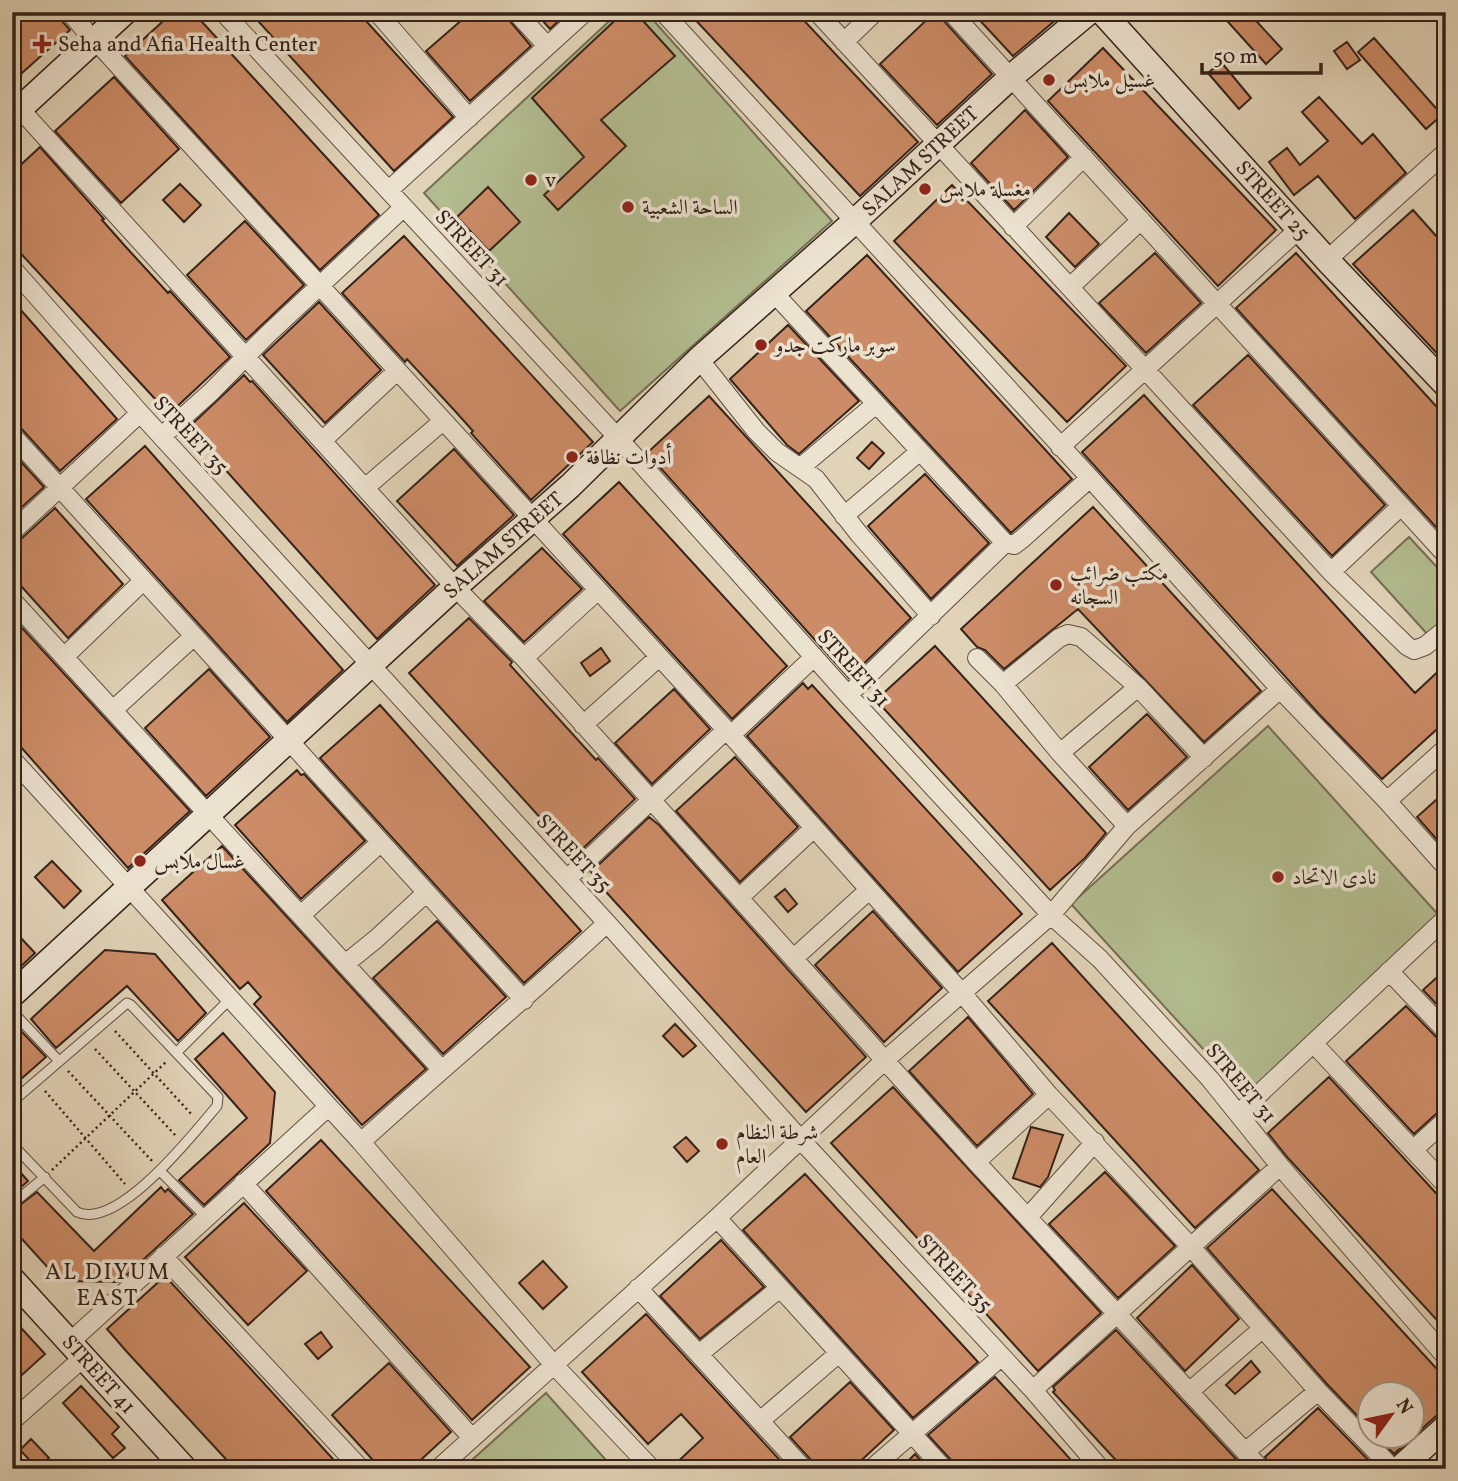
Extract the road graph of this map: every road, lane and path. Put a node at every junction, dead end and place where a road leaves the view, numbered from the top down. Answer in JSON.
{"nodes":[{"id":1,"x":125,"y":12,"type":"edge"},
{"id":2,"x":223,"y":12,"type":"edge"},
{"id":3,"x":377,"y":12,"type":"edge"},
{"id":4,"x":516,"y":12,"type":"edge"},
{"id":5,"x":584,"y":12,"type":"edge"},
{"id":6,"x":663,"y":12,"type":"edge"},
{"id":7,"x":817,"y":12,"type":"edge"},
{"id":8,"x":875,"y":12,"type":"edge"},
{"id":9,"x":951,"y":12,"type":"edge"},
{"id":10,"x":1089,"y":12,"type":"edge"},
{"id":11,"x":1102,"y":12,"type":"edge"},
{"id":12,"x":88,"y":23,"type":"edge"},
{"id":13,"x":844,"y":42,"type":"junction"},
{"id":14,"x":548,"y":46,"type":"junction"},
{"id":15,"x":1011,"y":77,"type":"junction"},
{"id":16,"x":15,"y":107,"type":"edge"},
{"id":17,"x":469,"y":118,"type":"junction"},
{"id":18,"x":939,"y":145,"type":"junction"},
{"id":19,"x":1445,"y":155,"type":"edge"},
{"id":20,"x":1084,"y":157,"type":"junction"},
{"id":21,"x":388,"y":190,"type":"junction"},
{"id":22,"x":404,"y":207,"type":"junction"},
{"id":23,"x":1141,"y":220,"type":"junction"},
{"id":24,"x":855,"y":221,"type":"junction"},
{"id":25,"x":1013,"y":227,"type":"junction"},
{"id":26,"x":1299,"y":229,"type":"junction"},
{"id":27,"x":1327,"y":260,"type":"junction"},
{"id":28,"x":12,"y":268,"type":"edge"},
{"id":29,"x":321,"y":286,"type":"junction"},
{"id":30,"x":1070,"y":286,"type":"junction"},
{"id":31,"x":773,"y":292,"type":"junction"},
{"id":32,"x":1218,"y":304,"type":"junction"},
{"id":33,"x":246,"y":356,"type":"junction"},
{"id":34,"x":699,"y":359,"type":"junction"},
{"id":35,"x":1144,"y":370,"type":"junction"},
{"id":36,"x":397,"y":371,"type":"junction"},
{"id":37,"x":1446,"y":385,"type":"edge"},
{"id":38,"x":876,"y":404,"type":"junction"},
{"id":39,"x":140,"y":413,"type":"junction"},
{"id":40,"x":443,"y":421,"type":"junction"},
{"id":41,"x":12,"y":435,"type":"edge"},
{"id":42,"x":162,"y":436,"type":"junction"},
{"id":43,"x":619,"y":439,"type":"junction"},
{"id":44,"x":323,"y":440,"type":"junction"},
{"id":45,"x":1060,"y":447,"type":"junction"},
{"id":46,"x":919,"y":452,"type":"junction"},
{"id":47,"x":801,"y":467,"type":"junction"},
{"id":48,"x":1090,"y":478,"type":"junction"},
{"id":49,"x":366,"y":487,"type":"junction"},
{"id":50,"x":61,"y":489,"type":"junction"},
{"id":51,"x":1401,"y":506,"type":"junction"},
{"id":52,"x":845,"y":516,"type":"junction"},
{"id":53,"x":532,"y":520,"type":"junction"},
{"id":54,"x":12,"y":532,"type":"edge"},
{"id":55,"x":1004,"y":543,"type":"junction"},
{"id":56,"x":1446,"y":555,"type":"edge"},
{"id":57,"x":1331,"y":572,"type":"junction"},
{"id":58,"x":143,"y":581,"type":"junction"},
{"id":59,"x":455,"y":587,"type":"junction"},
{"id":60,"x":597,"y":590,"type":"junction"},
{"id":61,"x":12,"y":600,"type":"edge"},
{"id":62,"x":931,"y":616,"type":"junction"},
{"id":63,"x":1446,"y":629,"type":"edge"},
{"id":64,"x":193,"y":637,"type":"junction"},
{"id":65,"x":64,"y":657,"type":"junction"},
{"id":66,"x":659,"y":657,"type":"junction"},
{"id":67,"x":814,"y":657,"type":"junction"},
{"id":68,"x":524,"y":658,"type":"junction"},
{"id":69,"x":977,"y":658,"type":"dead end"},
{"id":70,"x":370,"y":665,"type":"junction"},
{"id":71,"x":1003,"y":684,"type":"junction"},
{"id":72,"x":1138,"y":687,"type":"junction"},
{"id":73,"x":1280,"y":689,"type":"junction"},
{"id":74,"x":848,"y":695,"type":"junction"},
{"id":75,"x":113,"y":710,"type":"junction"},
{"id":76,"x":583,"y":725,"type":"junction"},
{"id":77,"x":729,"y":733,"type":"junction"},
{"id":78,"x":287,"y":741,"type":"junction"},
{"id":79,"x":1446,"y":748,"type":"edge"},
{"id":80,"x":1060,"y":754,"type":"junction"},
{"id":81,"x":1205,"y":758,"type":"junction"},
{"id":82,"x":12,"y":760,"type":"edge"},
{"id":83,"x":650,"y":801,"type":"junction"},
{"id":84,"x":1387,"y":802,"type":"junction"},
{"id":85,"x":208,"y":812,"type":"junction"},
{"id":86,"x":1127,"y":826,"type":"junction"},
{"id":87,"x":814,"y":828,"type":"junction"},
{"id":88,"x":380,"y":843,"type":"junction"},
{"id":89,"x":1446,"y":867,"type":"edge"},
{"id":90,"x":567,"y":879,"type":"junction"},
{"id":91,"x":130,"y":886,"type":"junction"},
{"id":92,"x":869,"y":890,"type":"junction"},
{"id":93,"x":426,"y":893,"type":"junction"},
{"id":94,"x":739,"y":898,"type":"junction"},
{"id":95,"x":301,"y":915,"type":"junction"},
{"id":96,"x":1051,"y":915,"type":"junction"},
{"id":97,"x":1446,"y":918,"type":"edge"},
{"id":98,"x":607,"y":923,"type":"junction"},
{"id":99,"x":794,"y":958,"type":"junction"},
{"id":100,"x":345,"y":964,"type":"junction"},
{"id":101,"x":1389,"y":971,"type":"junction"},
{"id":102,"x":961,"y":992,"type":"junction"},
{"id":103,"x":12,"y":995,"type":"edge"},
{"id":104,"x":230,"y":999,"type":"junction"},
{"id":105,"x":524,"y":1000,"type":"junction"},
{"id":106,"x":12,"y":1011,"type":"edge"},
{"id":107,"x":106,"y":1021,"type":"junction"},
{"id":108,"x":1446,"y":1031,"type":"edge"},
{"id":109,"x":85,"y":1039,"type":"junction"},
{"id":110,"x":1313,"y":1043,"type":"junction"},
{"id":111,"x":177,"y":1052,"type":"junction"},
{"id":112,"x":59,"y":1061,"type":"junction"},
{"id":113,"x":884,"y":1061,"type":"junction"},
{"id":114,"x":441,"y":1069,"type":"junction"},
{"id":115,"x":153,"y":1073,"type":"junction"},
{"id":116,"x":36,"y":1080,"type":"junction"},
{"id":117,"x":135,"y":1092,"type":"junction"},
{"id":118,"x":1049,"y":1096,"type":"junction"},
{"id":119,"x":12,"y":1102,"type":"edge"},
{"id":120,"x":328,"y":1107,"type":"junction"},
{"id":121,"x":1238,"y":1114,"type":"junction"},
{"id":122,"x":109,"y":1116,"type":"junction"},
{"id":123,"x":1446,"y":1120,"type":"edge"},
{"id":124,"x":201,"y":1124,"type":"junction"},
{"id":125,"x":85,"y":1139,"type":"junction"},
{"id":126,"x":800,"y":1139,"type":"junction"},
{"id":127,"x":361,"y":1142,"type":"junction"},
{"id":128,"x":1095,"y":1142,"type":"junction"},
{"id":129,"x":12,"y":1144,"type":"edge"},
{"id":130,"x":184,"y":1145,"type":"junction"},
{"id":131,"x":1413,"y":1150,"type":"junction"},
{"id":132,"x":976,"y":1162,"type":"junction"},
{"id":133,"x":1280,"y":1166,"type":"junction"},
{"id":134,"x":160,"y":1171,"type":"junction"},
{"id":135,"x":45,"y":1177,"type":"junction"},
{"id":136,"x":243,"y":1184,"type":"junction"},
{"id":137,"x":1446,"y":1185,"type":"edge"},
{"id":138,"x":134,"y":1195,"type":"junction"},
{"id":139,"x":12,"y":1204,"type":"edge"},
{"id":140,"x":1029,"y":1216,"type":"junction"},
{"id":141,"x":206,"y":1217,"type":"junction"},
{"id":142,"x":717,"y":1218,"type":"junction"},
{"id":143,"x":1190,"y":1246,"type":"junction"},
{"id":144,"x":163,"y":1256,"type":"junction"},
{"id":145,"x":12,"y":1279,"type":"edge"},
{"id":146,"x":638,"y":1288,"type":"junction"},
{"id":147,"x":780,"y":1288,"type":"junction"},
{"id":148,"x":1118,"y":1315,"type":"junction"},
{"id":149,"x":1262,"y":1328,"type":"junction"},
{"id":150,"x":77,"y":1349,"type":"junction"},
{"id":151,"x":699,"y":1354,"type":"junction"},
{"id":152,"x":838,"y":1354,"type":"junction"},
{"id":153,"x":1001,"y":1357,"type":"junction"},
{"id":154,"x":1446,"y":1357,"type":"edge"},
{"id":155,"x":555,"y":1364,"type":"junction"},
{"id":156,"x":1033,"y":1391,"type":"junction"},
{"id":157,"x":1190,"y":1391,"type":"junction"},
{"id":158,"x":1318,"y":1391,"type":"junction"},
{"id":159,"x":12,"y":1421,"type":"edge"},
{"id":160,"x":760,"y":1421,"type":"junction"},
{"id":161,"x":1446,"y":1427,"type":"edge"},
{"id":162,"x":911,"y":1433,"type":"junction"},
{"id":163,"x":472,"y":1438,"type":"junction"},
{"id":164,"x":1245,"y":1452,"type":"junction"},
{"id":165,"x":12,"y":1464,"type":"edge"},
{"id":166,"x":16,"y":1469,"type":"edge"},
{"id":167,"x":185,"y":1469,"type":"edge"},
{"id":168,"x":361,"y":1469,"type":"edge"},
{"id":169,"x":438,"y":1469,"type":"edge"},
{"id":170,"x":652,"y":1469,"type":"edge"},
{"id":171,"x":804,"y":1469,"type":"edge"},
{"id":172,"x":871,"y":1469,"type":"edge"},
{"id":173,"x":944,"y":1469,"type":"edge"},
{"id":174,"x":1101,"y":1469,"type":"edge"},
{"id":175,"x":1261,"y":1469,"type":"edge"},
{"id":176,"x":1393,"y":1469,"type":"edge"},
{"id":177,"x":1399,"y":1469,"type":"edge"}],
"edges":[{"from":1,"to":12,"type":"street"},
{"from":2,"to":21,"type":"street","name":"STREET 31"},
{"from":3,"to":17,"type":"street"},
{"from":4,"to":14,"type":"street"},
{"from":5,"to":14,"type":"street"},
{"from":6,"to":24,"type":"street"},
{"from":7,"to":13,"type":"street"},
{"from":8,"to":13,"type":"street"},
{"from":9,"to":15,"type":"street"},
{"from":10,"to":15,"type":"street","name":"SALAM STREET"},
{"from":11,"to":26,"type":"street","name":"STREET 25"},
{"from":12,"to":16,"type":"street"},
{"from":12,"to":29,"type":"street"},
{"from":13,"to":18,"type":"street"},
{"from":14,"to":17,"type":"street"},
{"from":15,"to":18,"type":"street","name":"SALAM STREET"},
{"from":15,"to":20,"type":"street"},
{"from":16,"to":33,"type":"street"},
{"from":17,"to":21,"type":"street"},
{"from":18,"to":24,"type":"street","name":"SALAM STREET"},
{"from":18,"to":25,"type":"street"},
{"from":19,"to":27,"type":"street"},
{"from":20,"to":23,"type":"street"},
{"from":20,"to":25,"type":"street"},
{"from":21,"to":22,"type":"street","name":"STREET 31"},
{"from":22,"to":29,"type":"street"},
{"from":22,"to":43,"type":"street","name":"STREET 31"},
{"from":23,"to":30,"type":"street"},
{"from":23,"to":32,"type":"street"},
{"from":24,"to":31,"type":"street","name":"SALAM STREET"},
{"from":24,"to":45,"type":"street"},
{"from":25,"to":30,"type":"street"},
{"from":26,"to":27,"type":"street","name":"STREET 25"},
{"from":26,"to":32,"type":"street"},
{"from":27,"to":37,"type":"street","name":"STREET 25"},
{"from":28,"to":39,"type":"street","name":"STREET 35"},
{"from":29,"to":33,"type":"street"},
{"from":29,"to":36,"type":"street"},
{"from":30,"to":35,"type":"street"},
{"from":31,"to":34,"type":"street","name":"SALAM STREET"},
{"from":31,"to":38,"type":"street"},
{"from":32,"to":35,"type":"street"},
{"from":32,"to":51,"type":"street"},
{"from":33,"to":42,"type":"street"},
{"from":33,"to":44,"type":"street"},
{"from":34,"to":43,"type":"street","name":"SALAM STREET"},
{"from":34,"to":47,"type":"street"},
{"from":35,"to":45,"type":"street"},
{"from":35,"to":57,"type":"street"},
{"from":36,"to":40,"type":"street"},
{"from":36,"to":44,"type":"street"},
{"from":38,"to":46,"type":"street"},
{"from":38,"to":47,"type":"street"},
{"from":39,"to":42,"type":"street","name":"STREET 35"},
{"from":39,"to":50,"type":"street"},
{"from":40,"to":49,"type":"street"},
{"from":40,"to":53,"type":"street"},
{"from":41,"to":50,"type":"street"},
{"from":42,"to":70,"type":"street","name":"STREET 35"},
{"from":43,"to":53,"type":"street","name":"SALAM STREET"},
{"from":43,"to":67,"type":"street","name":"STREET 31"},
{"from":44,"to":49,"type":"street"},
{"from":45,"to":48,"type":"street"},
{"from":46,"to":52,"type":"street"},
{"from":46,"to":55,"type":"street"},
{"from":47,"to":52,"type":"street"},
{"from":48,"to":55,"type":"street"},
{"from":48,"to":73,"type":"street"},
{"from":49,"to":59,"type":"street"},
{"from":50,"to":54,"type":"street"},
{"from":50,"to":58,"type":"street"},
{"from":51,"to":56,"type":"street"},
{"from":51,"to":57,"type":"street"},
{"from":52,"to":62,"type":"street"},
{"from":53,"to":59,"type":"street","name":"SALAM STREET"},
{"from":53,"to":60,"type":"street"},
{"from":55,"to":62,"type":"street"},
{"from":57,"to":63,"type":"street"},
{"from":58,"to":64,"type":"street"},
{"from":58,"to":65,"type":"street"},
{"from":59,"to":68,"type":"street"},
{"from":59,"to":70,"type":"street","name":"SALAM STREET"},
{"from":60,"to":66,"type":"street"},
{"from":60,"to":68,"type":"street"},
{"from":61,"to":65,"type":"street"},
{"from":62,"to":74,"type":"street"},
{"from":64,"to":75,"type":"street"},
{"from":64,"to":78,"type":"street"},
{"from":65,"to":75,"type":"street"},
{"from":66,"to":76,"type":"street"},
{"from":66,"to":77,"type":"street"},
{"from":67,"to":74,"type":"street","name":"STREET 31"},
{"from":67,"to":77,"type":"street"},
{"from":68,"to":76,"type":"street"},
{"from":69,"to":71,"type":"street"},
{"from":70,"to":78,"type":"street","name":"SALAM STREET"},
{"from":70,"to":90,"type":"street","name":"STREET 35"},
{"from":71,"to":72,"type":"street"},
{"from":71,"to":80,"type":"street"},
{"from":72,"to":80,"type":"street"},
{"from":72,"to":81,"type":"street"},
{"from":73,"to":81,"type":"street"},
{"from":73,"to":84,"type":"street"},
{"from":74,"to":96,"type":"street","name":"STREET 31"},
{"from":75,"to":85,"type":"street"},
{"from":76,"to":83,"type":"street"},
{"from":77,"to":83,"type":"street"},
{"from":77,"to":87,"type":"street"},
{"from":78,"to":85,"type":"street","name":"SALAM STREET"},
{"from":78,"to":88,"type":"street"},
{"from":79,"to":84,"type":"street"},
{"from":80,"to":86,"type":"street"},
{"from":81,"to":86,"type":"street"},
{"from":82,"to":91,"type":"street"},
{"from":83,"to":90,"type":"street"},
{"from":83,"to":94,"type":"street"},
{"from":84,"to":89,"type":"street"},
{"from":85,"to":91,"type":"street","name":"SALAM STREET"},
{"from":85,"to":95,"type":"street"},
{"from":86,"to":96,"type":"street"},
{"from":87,"to":92,"type":"street"},
{"from":87,"to":94,"type":"street"},
{"from":88,"to":93,"type":"street"},
{"from":88,"to":95,"type":"street"},
{"from":90,"to":98,"type":"street","name":"STREET 35"},
{"from":91,"to":103,"type":"street","name":"SALAM STREET"},
{"from":91,"to":104,"type":"street"},
{"from":92,"to":99,"type":"street"},
{"from":92,"to":102,"type":"street"},
{"from":93,"to":100,"type":"street"},
{"from":93,"to":105,"type":"street"},
{"from":94,"to":99,"type":"street"},
{"from":95,"to":100,"type":"street"},
{"from":96,"to":102,"type":"street"},
{"from":96,"to":121,"type":"street","name":"STREET 31"},
{"from":97,"to":101,"type":"street"},
{"from":98,"to":105,"type":"street"},
{"from":98,"to":126,"type":"street","name":"STREET 35"},
{"from":99,"to":113,"type":"street"},
{"from":100,"to":114,"type":"street"},
{"from":101,"to":108,"type":"street"},
{"from":101,"to":110,"type":"street"},
{"from":102,"to":113,"type":"street"},
{"from":102,"to":118,"type":"street"},
{"from":104,"to":111,"type":"lane"},
{"from":104,"to":120,"type":"street"},
{"from":105,"to":114,"type":"street"},
{"from":106,"to":112,"type":"lane"},
{"from":107,"to":109,"type":"lane"},
{"from":107,"to":111,"type":"lane"},
{"from":107,"to":115,"type":"path"},
{"from":109,"to":112,"type":"lane"},
{"from":109,"to":117,"type":"path"},
{"from":110,"to":121,"type":"street"},
{"from":110,"to":131,"type":"street"},
{"from":111,"to":115,"type":"path"},
{"from":111,"to":124,"type":"lane"},
{"from":112,"to":116,"type":"lane"},
{"from":112,"to":122,"type":"path"},
{"from":113,"to":126,"type":"street"},
{"from":113,"to":132,"type":"street"},
{"from":114,"to":127,"type":"street"},
{"from":115,"to":117,"type":"path"},
{"from":115,"to":124,"type":"path"},
{"from":116,"to":119,"type":"lane"},
{"from":116,"to":125,"type":"path"},
{"from":117,"to":122,"type":"path"},
{"from":117,"to":130,"type":"path"},
{"from":118,"to":128,"type":"street"},
{"from":118,"to":132,"type":"street"},
{"from":120,"to":127,"type":"street"},
{"from":120,"to":136,"type":"street"},
{"from":121,"to":133,"type":"street","name":"STREET 31"},
{"from":122,"to":125,"type":"path"},
{"from":122,"to":134,"type":"path"},
{"from":123,"to":131,"type":"street"},
{"from":124,"to":130,"type":"lane"},
{"from":125,"to":135,"type":"path"},
{"from":125,"to":138,"type":"path"},
{"from":126,"to":142,"type":"street"},
{"from":126,"to":153,"type":"street","name":"STREET 35"},
{"from":127,"to":155,"type":"street"},
{"from":128,"to":140,"type":"street"},
{"from":128,"to":143,"type":"street"},
{"from":129,"to":135,"type":"lane"},
{"from":130,"to":134,"type":"lane"},
{"from":131,"to":137,"type":"street"},
{"from":132,"to":140,"type":"street"},
{"from":133,"to":143,"type":"street"},
{"from":133,"to":154,"type":"street","name":"STREET 31"},
{"from":134,"to":138,"type":"lane"},
{"from":134,"to":141,"type":"lane"},
{"from":135,"to":138,"type":"lane"},
{"from":135,"to":139,"type":"lane"},
{"from":136,"to":141,"type":"street"},
{"from":136,"to":163,"type":"street"},
{"from":140,"to":148,"type":"street"},
{"from":141,"to":144,"type":"street"},
{"from":142,"to":146,"type":"street"},
{"from":142,"to":147,"type":"street"},
{"from":143,"to":148,"type":"street"},
{"from":143,"to":149,"type":"street"},
{"from":144,"to":150,"type":"street"},
{"from":144,"to":168,"type":"street"},
{"from":145,"to":150,"type":"street","name":"STREET 41"},
{"from":146,"to":151,"type":"street"},
{"from":146,"to":155,"type":"street"},
{"from":147,"to":151,"type":"street"},
{"from":147,"to":152,"type":"street"},
{"from":148,"to":156,"type":"street"},
{"from":148,"to":157,"type":"street"},
{"from":149,"to":157,"type":"street"},
{"from":149,"to":158,"type":"street"},
{"from":150,"to":159,"type":"street"},
{"from":150,"to":167,"type":"street","name":"STREET 41"},
{"from":151,"to":160,"type":"street"},
{"from":152,"to":160,"type":"street"},
{"from":152,"to":162,"type":"street"},
{"from":153,"to":156,"type":"street","name":"STREET 35"},
{"from":153,"to":162,"type":"street"},
{"from":155,"to":163,"type":"street"},
{"from":155,"to":170,"type":"street"},
{"from":156,"to":174,"type":"street","name":"STREET 35"},
{"from":157,"to":164,"type":"street"},
{"from":158,"to":164,"type":"street"},
{"from":158,"to":176,"type":"street"},
{"from":160,"to":171,"type":"street"},
{"from":161,"to":177,"type":"street"},
{"from":162,"to":172,"type":"street"},
{"from":162,"to":173,"type":"street"},
{"from":163,"to":169,"type":"street"},
{"from":164,"to":175,"type":"street"},
{"from":165,"to":166,"type":"street"}]}
